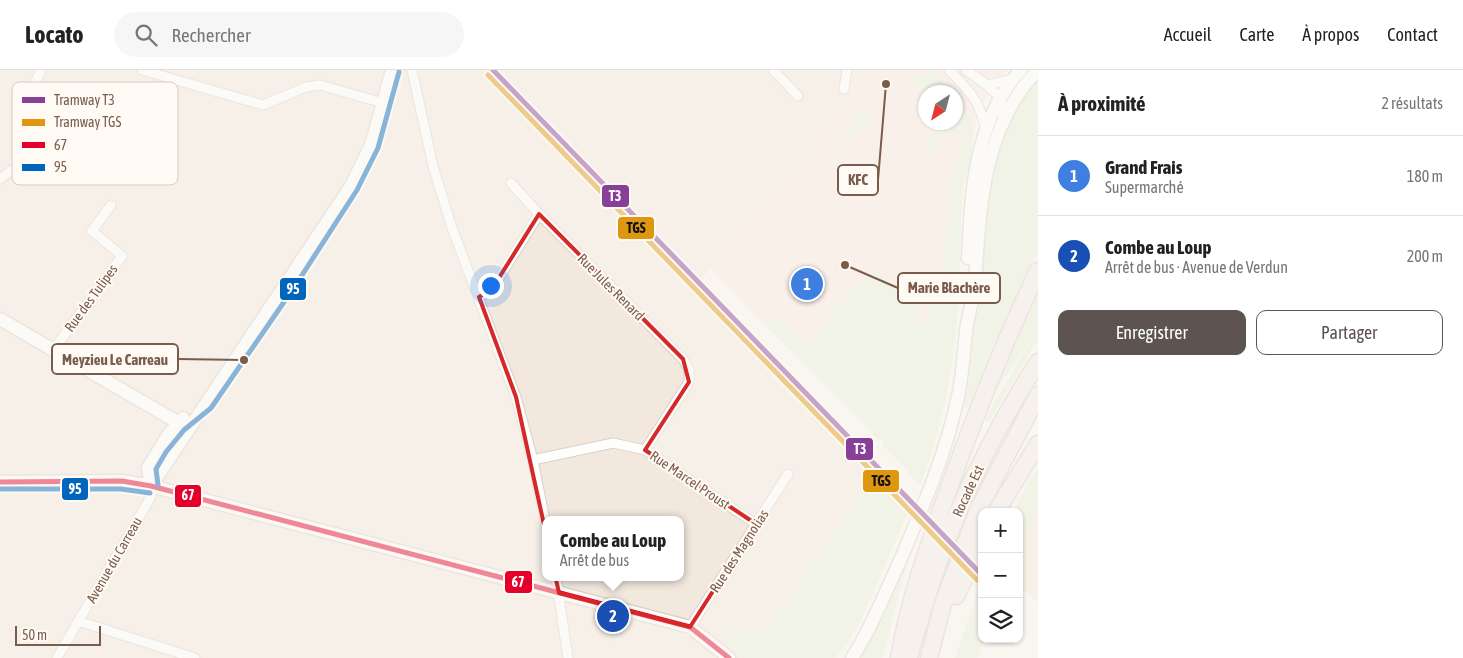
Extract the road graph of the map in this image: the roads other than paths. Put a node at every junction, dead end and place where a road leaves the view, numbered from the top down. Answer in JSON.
{"nodes":[{"id":1,"x":41,"y":70,"type":"edge"},
{"id":2,"x":142,"y":70,"type":"edge"},
{"id":3,"x":392,"y":70,"type":"edge"},
{"id":4,"x":773,"y":70,"type":"edge"},
{"id":5,"x":847,"y":70,"type":"edge"},
{"id":6,"x":949,"y":70,"type":"edge"},
{"id":7,"x":966,"y":70,"type":"edge"},
{"id":8,"x":1038,"y":70,"type":"edge"},
{"id":9,"x":411,"y":71,"type":"edge"},
{"id":10,"x":1017,"y":74,"type":"edge"},
{"id":11,"x":35,"y":82,"type":"edge"},
{"id":12,"x":987,"y":85,"type":"junction"},
{"id":13,"x":844,"y":89,"type":"dead end"},
{"id":14,"x":798,"y":96,"type":"dead end"},
{"id":15,"x":383,"y":103,"type":"junction"},
{"id":16,"x":980,"y":105,"type":"junction"},
{"id":17,"x":1002,"y":110,"type":"junction"},
{"id":18,"x":986,"y":131,"type":"junction"},
{"id":19,"x":12,"y":170,"type":"edge"},
{"id":20,"x":0,"y":179,"type":"edge"},
{"id":21,"x":511,"y":183,"type":"dead end"},
{"id":22,"x":111,"y":205,"type":"dead end"},
{"id":23,"x":540,"y":214,"type":"junction"},
{"id":24,"x":1038,"y":271,"type":"edge"},
{"id":25,"x":479,"y":297,"type":"junction"},
{"id":26,"x":0,"y":319,"type":"edge"},
{"id":27,"x":967,"y":324,"type":"junction"},
{"id":28,"x":54,"y":349,"type":"junction"},
{"id":29,"x":1038,"y":362,"type":"edge"},
{"id":30,"x":1038,"y":395,"type":"edge"},
{"id":31,"x":185,"y":424,"type":"junction"},
{"id":32,"x":1038,"y":444,"type":"edge"},
{"id":33,"x":645,"y":450,"type":"junction"},
{"id":34,"x":532,"y":460,"type":"junction"},
{"id":35,"x":788,"y":474,"type":"dead end"},
{"id":36,"x":0,"y":482,"type":"edge"},
{"id":37,"x":151,"y":486,"type":"junction"},
{"id":38,"x":998,"y":508,"type":"edge"},
{"id":39,"x":544,"y":516,"type":"edge"},
{"id":40,"x":756,"y":524,"type":"junction"},
{"id":41,"x":978,"y":550,"type":"edge"},
{"id":42,"x":557,"y":581,"type":"edge"},
{"id":43,"x":559,"y":593,"type":"junction"},
{"id":44,"x":942,"y":608,"type":"junction"},
{"id":45,"x":78,"y":621,"type":"junction"},
{"id":46,"x":690,"y":627,"type":"junction"},
{"id":47,"x":701,"y":636,"type":"junction"},
{"id":48,"x":57,"y":658,"type":"edge"},
{"id":49,"x":195,"y":658,"type":"edge"},
{"id":50,"x":568,"y":658,"type":"edge"},
{"id":51,"x":720,"y":658,"type":"edge"},
{"id":52,"x":729,"y":658,"type":"edge"},
{"id":53,"x":852,"y":658,"type":"edge"},
{"id":54,"x":899,"y":658,"type":"edge"},
{"id":55,"x":910,"y":658,"type":"edge"},
{"id":56,"x":929,"y":658,"type":"edge"}],
"edges":[{"from":1,"to":11,"type":"street"},
{"from":2,"to":15,"type":"street"},
{"from":3,"to":15,"type":"main road","name":"Avenue du Carreau"},
{"from":4,"to":14,"type":"street"},
{"from":5,"to":13,"type":"street"},
{"from":6,"to":16,"type":"street"},
{"from":7,"to":12,"type":"street"},
{"from":8,"to":17,"type":"main road"},
{"from":9,"to":25,"type":"street"},
{"from":10,"to":12,"type":"street"},
{"from":10,"to":17,"type":"main road"},
{"from":12,"to":17,"type":"street"},
{"from":15,"to":31,"type":"main road","name":"Avenue du Carreau"},
{"from":16,"to":17,"type":"street"},
{"from":16,"to":18,"type":"street"},
{"from":17,"to":18,"type":"main road"},
{"from":17,"to":27,"type":"main road"},
{"from":18,"to":27,"type":"main road"},
{"from":19,"to":20,"type":"street"},
{"from":21,"to":23,"type":"street","name":"Rue Jules Renard"},
{"from":22,"to":28,"type":"street","name":"Rue des Tulipes"},
{"from":23,"to":25,"type":"street"},
{"from":23,"to":33,"type":"street","name":"Rue Jules Renard"},
{"from":24,"to":54,"type":"highway"},
{"from":25,"to":34,"type":"street"},
{"from":26,"to":28,"type":"main road"},
{"from":27,"to":53,"type":"main road"},
{"from":28,"to":31,"type":"main road"},
{"from":29,"to":55,"type":"highway","name":"Rocade Est"},
{"from":30,"to":44,"type":"highway","name":"Rocade Est"},
{"from":31,"to":37,"type":"main road","name":"Avenue du Carreau"},
{"from":32,"to":38,"type":"highway"},
{"from":33,"to":34,"type":"street","name":"Rue Marcel Proust"},
{"from":33,"to":40,"type":"street","name":"Rue Marcel Proust"},
{"from":34,"to":39,"type":"street"},
{"from":35,"to":40,"type":"street","name":"Rue des Magnolias"},
{"from":36,"to":37,"type":"main road"},
{"from":37,"to":43,"type":"main road"},
{"from":37,"to":45,"type":"street","name":"Avenue du Carreau"},
{"from":40,"to":46,"type":"street","name":"Rue des Magnolias"},
{"from":41,"to":44,"type":"highway"},
{"from":42,"to":43,"type":"street"},
{"from":43,"to":46,"type":"main road"},
{"from":43,"to":50,"type":"street"},
{"from":44,"to":56,"type":"highway","name":"Rocade Est"},
{"from":45,"to":48,"type":"street","name":"Avenue du Carreau"},
{"from":45,"to":49,"type":"street"},
{"from":46,"to":47,"type":"main road"},
{"from":47,"to":51,"type":"main road"},
{"from":47,"to":52,"type":"main road"}]}
